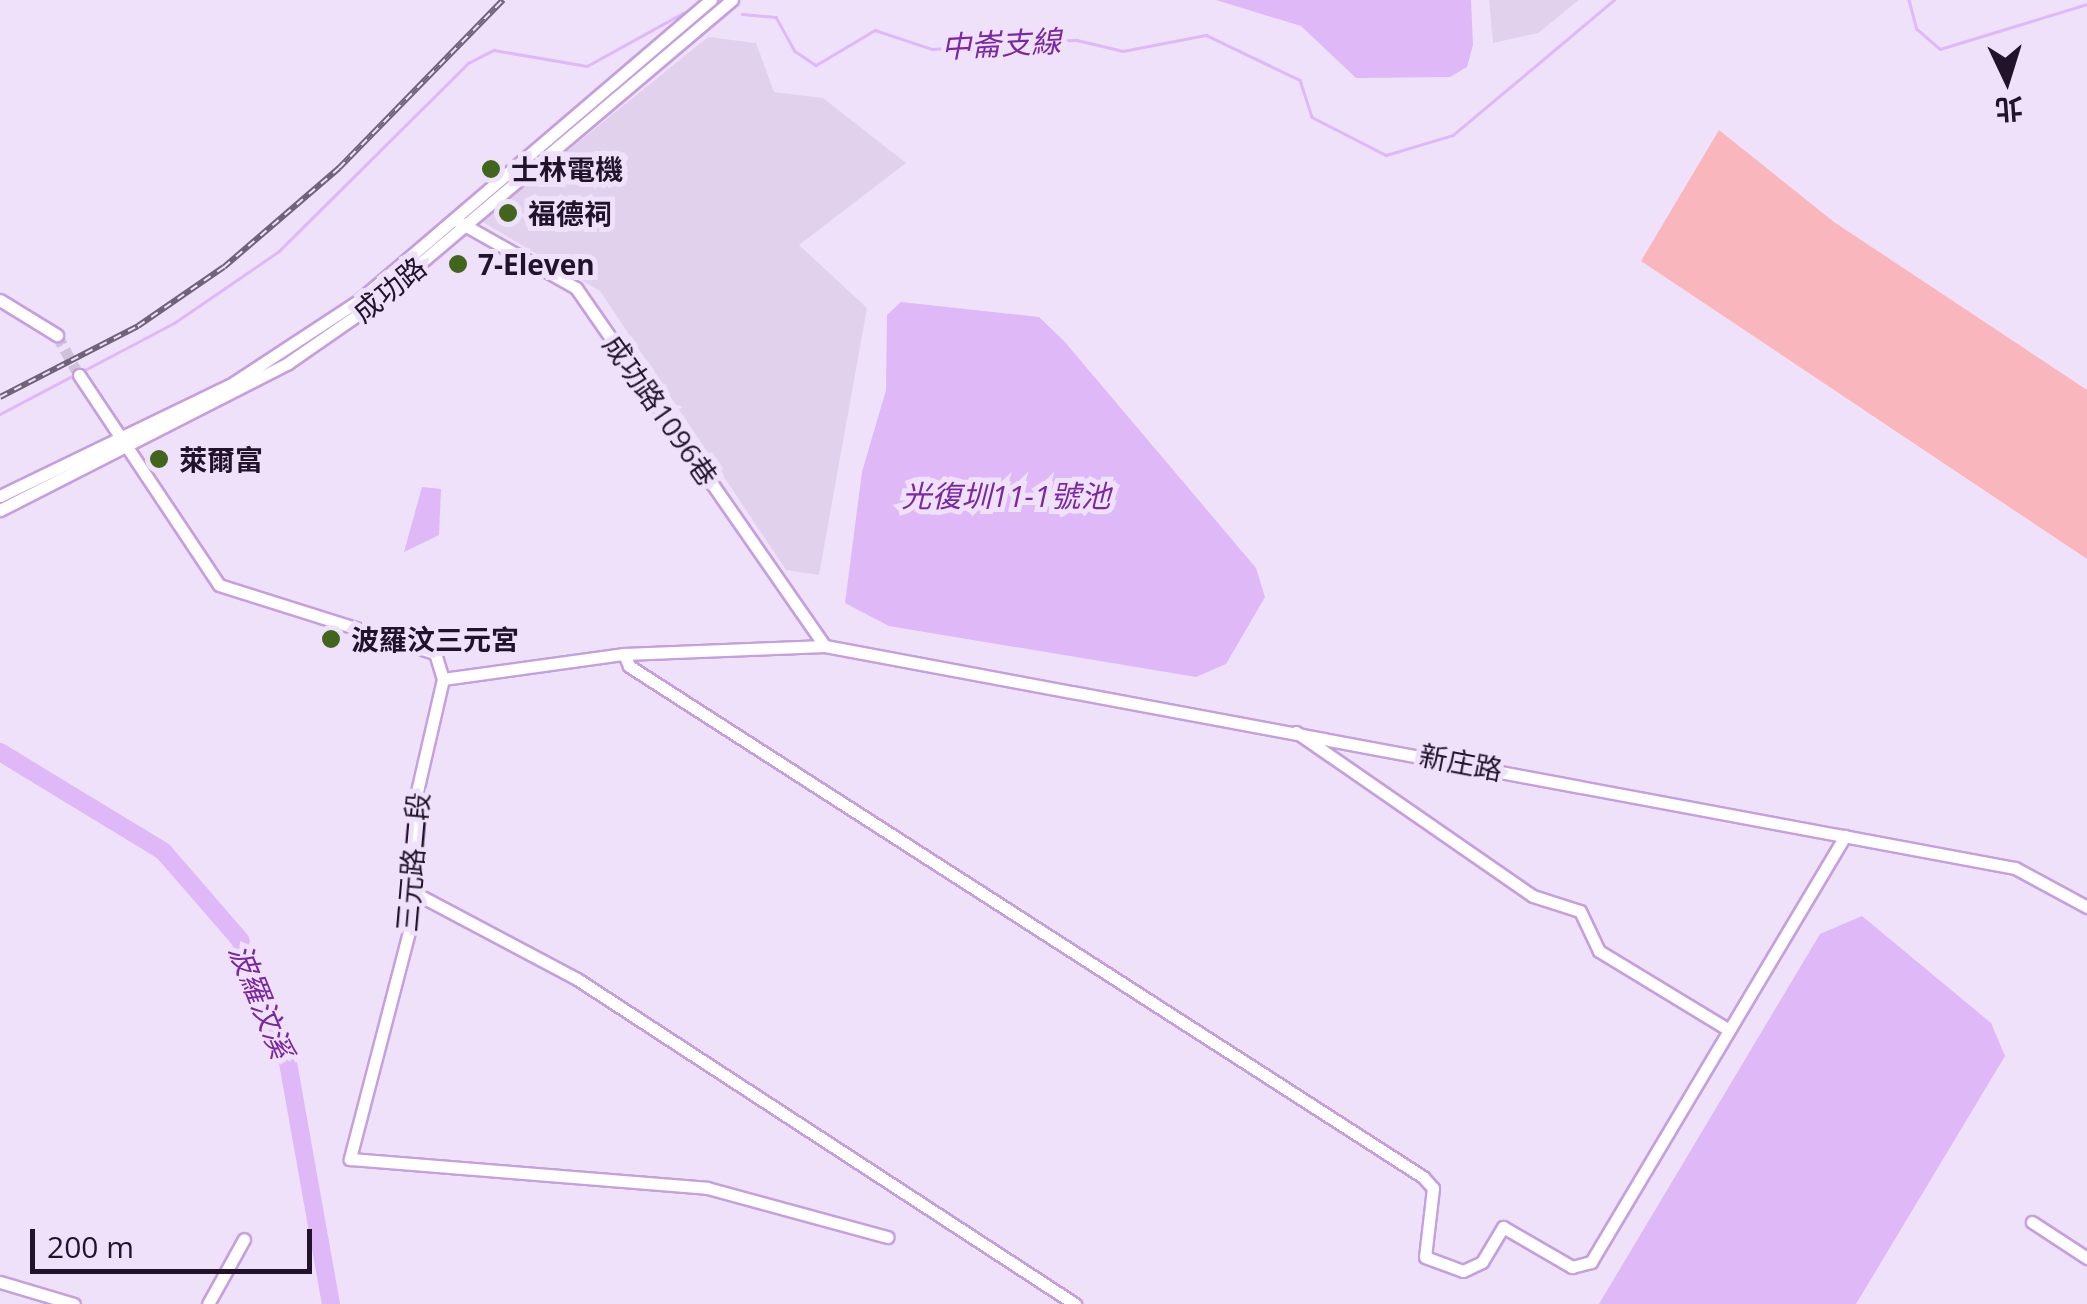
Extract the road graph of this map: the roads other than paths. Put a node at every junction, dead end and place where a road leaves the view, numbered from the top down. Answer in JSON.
{"nodes":[{"id":1,"x":711,"y":0,"type":"edge"},
{"id":2,"x":732,"y":0,"type":"edge"},
{"id":3,"x":460,"y":223,"type":"junction"},
{"id":4,"x":0,"y":300,"type":"edge"},
{"id":5,"x":58,"y":335,"type":"tunnel mouth"},
{"id":6,"x":79,"y":374,"type":"tunnel mouth"},
{"id":7,"x":127,"y":442,"type":"junction"},
{"id":8,"x":0,"y":496,"type":"edge"},
{"id":9,"x":0,"y":510,"type":"edge"},
{"id":10,"x":825,"y":646,"type":"junction"},
{"id":11,"x":624,"y":654,"type":"junction"},
{"id":12,"x":444,"y":679,"type":"junction"},
{"id":13,"x":1292,"y":728,"type":"junction"},
{"id":14,"x":1845,"y":836,"type":"junction"},
{"id":15,"x":411,"y":890,"type":"junction"},
{"id":16,"x":2087,"y":907,"type":"edge"},
{"id":17,"x":1729,"y":1030,"type":"junction"},
{"id":18,"x":2032,"y":1222,"type":"dead end"},
{"id":19,"x":888,"y":1237,"type":"dead end"},
{"id":20,"x":244,"y":1238,"type":"dead end"},
{"id":21,"x":2087,"y":1258,"type":"edge"},
{"id":22,"x":0,"y":1282,"type":"edge"},
{"id":23,"x":74,"y":1304,"type":"edge"},
{"id":24,"x":208,"y":1304,"type":"edge"},
{"id":25,"x":1076,"y":1304,"type":"edge"}],
"edges":[{"from":1,"to":3,"type":"street","name":"成功路"},
{"from":2,"to":3,"type":"street","name":"成功路"},
{"from":3,"to":7,"type":"street","name":"成功路"},
{"from":3,"to":10,"type":"street","name":"成功路1096巷"},
{"from":4,"to":5,"type":"street"},
{"from":6,"to":7,"type":"street"},
{"from":7,"to":8,"type":"street","name":"成功路"},
{"from":7,"to":9,"type":"street","name":"成功路"},
{"from":7,"to":12,"type":"street"},
{"from":10,"to":11,"type":"street","name":"新庄路"},
{"from":10,"to":13,"type":"street","name":"新庄路"},
{"from":11,"to":12,"type":"street","name":"新庄路"},
{"from":11,"to":17,"type":"street"},
{"from":12,"to":15,"type":"street","name":"三元路二段"},
{"from":13,"to":14,"type":"street","name":"新庄路"},
{"from":13,"to":17,"type":"street"},
{"from":14,"to":16,"type":"street","name":"新庄路"},
{"from":14,"to":17,"type":"street"},
{"from":15,"to":19,"type":"street","name":"三元路二段"},
{"from":15,"to":25,"type":"street"},
{"from":18,"to":21,"type":"street"},
{"from":20,"to":24,"type":"street"},
{"from":22,"to":23,"type":"street"}]}
